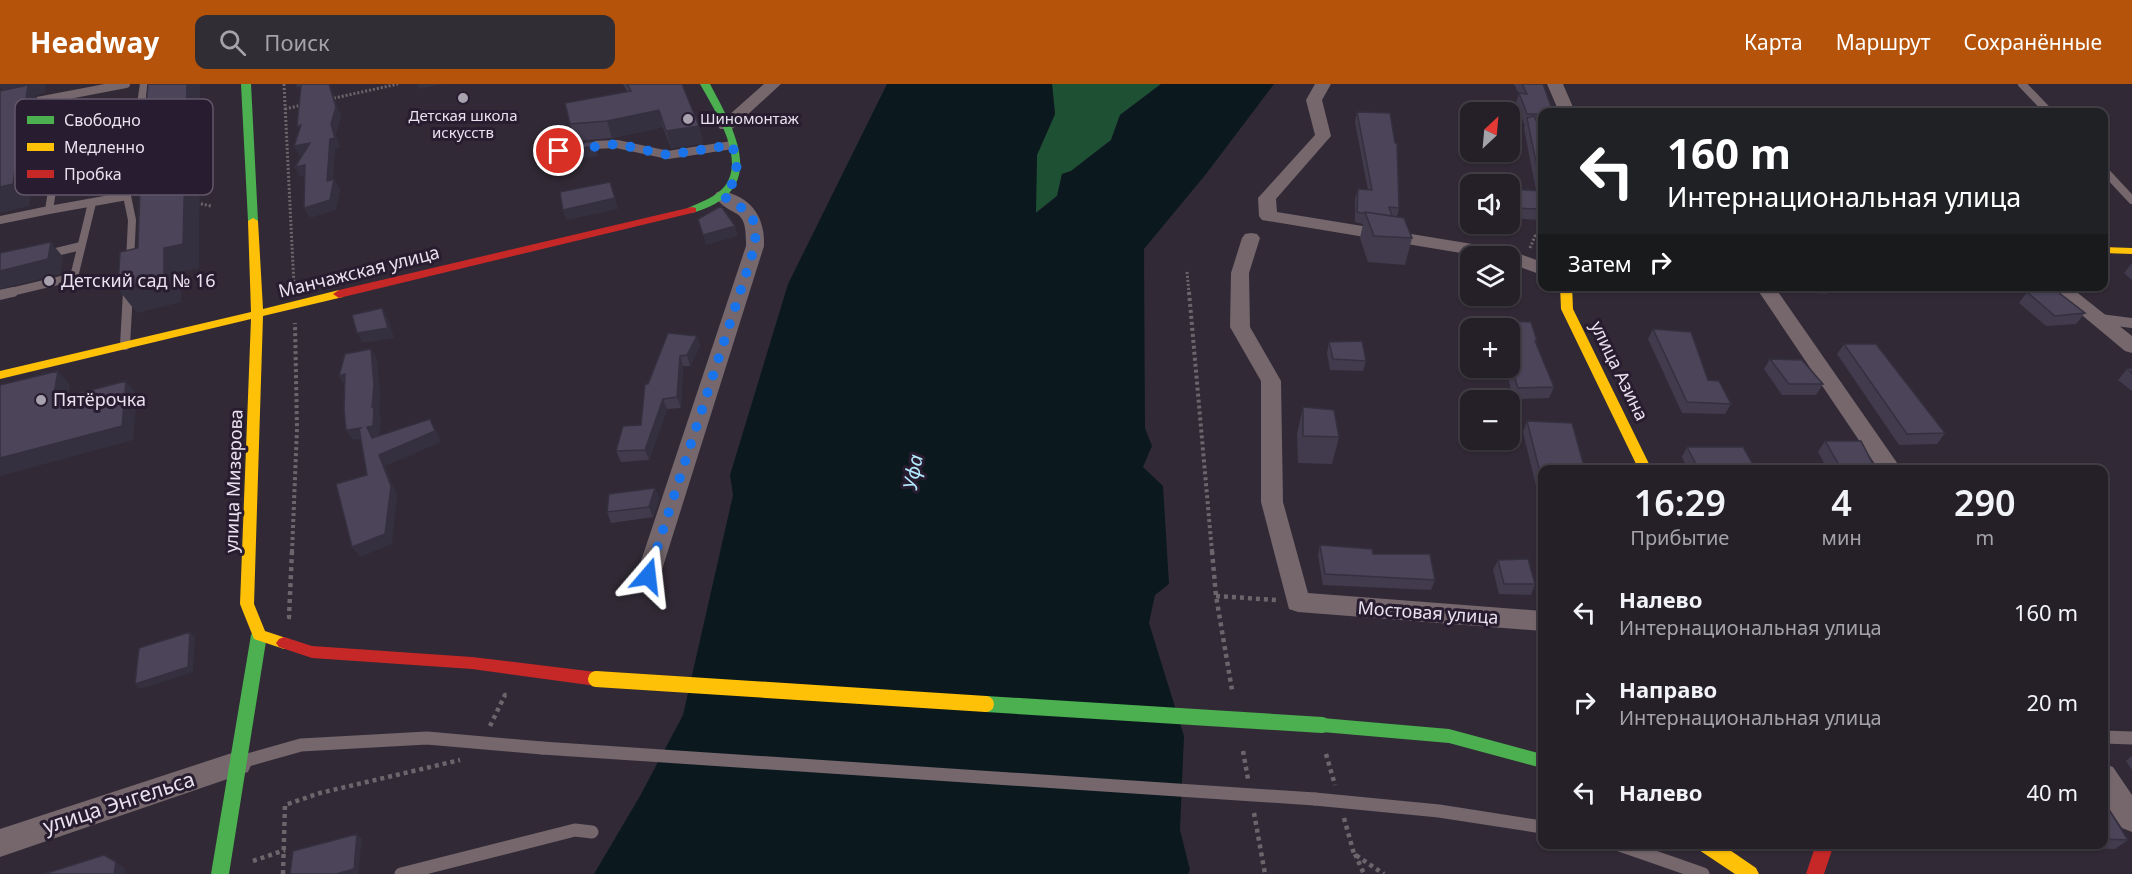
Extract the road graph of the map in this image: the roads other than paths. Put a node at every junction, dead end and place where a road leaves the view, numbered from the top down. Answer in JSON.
{"nodes":[{"id":1,"x":126,"y":84,"type":"edge"},
{"id":2,"x":144,"y":84,"type":"edge"},
{"id":3,"x":246,"y":84,"type":"edge"},
{"id":4,"x":705,"y":84,"type":"edge"},
{"id":5,"x":773,"y":84,"type":"edge"},
{"id":6,"x":1323,"y":84,"type":"edge"},
{"id":7,"x":1555,"y":84,"type":"edge"},
{"id":8,"x":2022,"y":84,"type":"edge"},
{"id":9,"x":67,"y":96,"type":"junction"},
{"id":10,"x":50,"y":99,"type":"edge"},
{"id":11,"x":67,"y":99,"type":"edge"},
{"id":12,"x":142,"y":99,"type":"edge"},
{"id":13,"x":15,"y":105,"type":"edge"},
{"id":14,"x":0,"y":108,"type":"edge"},
{"id":15,"x":1565,"y":108,"type":"edge"},
{"id":16,"x":2045,"y":108,"type":"edge"},
{"id":17,"x":726,"y":126,"type":"junction"},
{"id":18,"x":732,"y":145,"type":"junction"},
{"id":19,"x":542,"y":154,"type":"dead end"},
{"id":20,"x":2108,"y":174,"type":"edge"},
{"id":21,"x":52,"y":195,"type":"edge"},
{"id":22,"x":128,"y":196,"type":"joint"},
{"id":23,"x":723,"y":196,"type":"junction"},
{"id":24,"x":2132,"y":200,"type":"edge"},
{"id":25,"x":92,"y":203,"type":"junction"},
{"id":26,"x":50,"y":210,"type":"junction"},
{"id":27,"x":0,"y":220,"type":"edge"},
{"id":28,"x":1251,"y":238,"type":"dead end"},
{"id":29,"x":81,"y":246,"type":"junction"},
{"id":30,"x":2108,"y":250,"type":"edge"},
{"id":31,"x":2132,"y":251,"type":"edge"},
{"id":32,"x":35,"y":257,"type":"edge"},
{"id":33,"x":1538,"y":267,"type":"edge"},
{"id":34,"x":1566,"y":291,"type":"edge"},
{"id":35,"x":1767,"y":291,"type":"edge"},
{"id":36,"x":2062,"y":291,"type":"edge"},
{"id":37,"x":0,"y":295,"type":"edge"},
{"id":38,"x":257,"y":314,"type":"junction"},
{"id":39,"x":2096,"y":318,"type":"junction"},
{"id":40,"x":2132,"y":323,"type":"edge"},
{"id":41,"x":125,"y":345,"type":"junction"},
{"id":42,"x":2132,"y":346,"type":"edge"},
{"id":43,"x":0,"y":375,"type":"edge"},
{"id":44,"x":1644,"y":465,"type":"edge"},
{"id":45,"x":1888,"y":465,"type":"edge"},
{"id":46,"x":648,"y":576,"type":"dead end"},
{"id":47,"x":1538,"y":621,"type":"edge"},
{"id":48,"x":259,"y":635,"type":"junction"},
{"id":49,"x":2108,"y":737,"type":"edge"},
{"id":50,"x":2132,"y":738,"type":"edge"},
{"id":51,"x":1538,"y":760,"type":"edge"},
{"id":52,"x":238,"y":763,"type":"junction"},
{"id":53,"x":2108,"y":783,"type":"edge"},
{"id":54,"x":2132,"y":819,"type":"edge"},
{"id":55,"x":1538,"y":825,"type":"edge"},
{"id":56,"x":592,"y":832,"type":"dead end"},
{"id":57,"x":0,"y":843,"type":"edge"},
{"id":58,"x":1631,"y":849,"type":"edge"},
{"id":59,"x":1712,"y":849,"type":"edge"},
{"id":60,"x":1823,"y":849,"type":"edge"},
{"id":61,"x":220,"y":874,"type":"edge"},
{"id":62,"x":401,"y":874,"type":"edge"},
{"id":63,"x":1703,"y":874,"type":"edge"},
{"id":64,"x":1750,"y":874,"type":"edge"},
{"id":65,"x":1815,"y":874,"type":"edge"}],
"edges":[{"from":1,"to":9,"type":"lane"},
{"from":2,"to":12,"type":"lane"},
{"from":3,"to":38,"type":"main road","name":"улица Мизерова"},
{"from":4,"to":17,"type":"main road"},
{"from":5,"to":17,"type":"street"},
{"from":6,"to":33,"type":"street"},
{"from":7,"to":15,"type":"street"},
{"from":8,"to":16,"type":"lane"},
{"from":9,"to":10,"type":"lane"},
{"from":9,"to":11,"type":"lane"},
{"from":13,"to":14,"type":"lane"},
{"from":17,"to":18,"type":"main road"},
{"from":18,"to":19,"type":"lane"},
{"from":18,"to":23,"type":"main road"},
{"from":20,"to":24,"type":"lane"},
{"from":21,"to":26,"type":"lane"},
{"from":22,"to":25,"type":"lane"},
{"from":22,"to":41,"type":"lane"},
{"from":23,"to":38,"type":"main road","name":"Манчажская улица"},
{"from":23,"to":46,"type":"street"},
{"from":25,"to":26,"type":"lane"},
{"from":25,"to":29,"type":"lane"},
{"from":26,"to":27,"type":"lane"},
{"from":28,"to":47,"type":"street","name":"Мостовая улица"},
{"from":29,"to":32,"type":"lane"},
{"from":29,"to":37,"type":"lane"},
{"from":30,"to":31,"type":"main road"},
{"from":34,"to":44,"type":"main road","name":"улица Азина"},
{"from":35,"to":45,"type":"street"},
{"from":36,"to":39,"type":"street"},
{"from":38,"to":41,"type":"main road","name":"Манчажская улица"},
{"from":38,"to":48,"type":"main road","name":"улица Мизерова"},
{"from":39,"to":40,"type":"lane"},
{"from":39,"to":42,"type":"street"},
{"from":41,"to":43,"type":"main road","name":"Манчажская улица"},
{"from":48,"to":51,"type":"main road","bridge":true},
{"from":48,"to":52,"type":"main road"},
{"from":49,"to":50,"type":"lane"},
{"from":52,"to":55,"type":"lane","bridge":true},
{"from":52,"to":57,"type":"street","name":"улица Энгельса"},
{"from":52,"to":61,"type":"main road"},
{"from":53,"to":54,"type":"street"},
{"from":56,"to":62,"type":"lane"},
{"from":58,"to":63,"type":"lane"},
{"from":59,"to":64,"type":"main road"},
{"from":60,"to":65,"type":"main road"}]}
